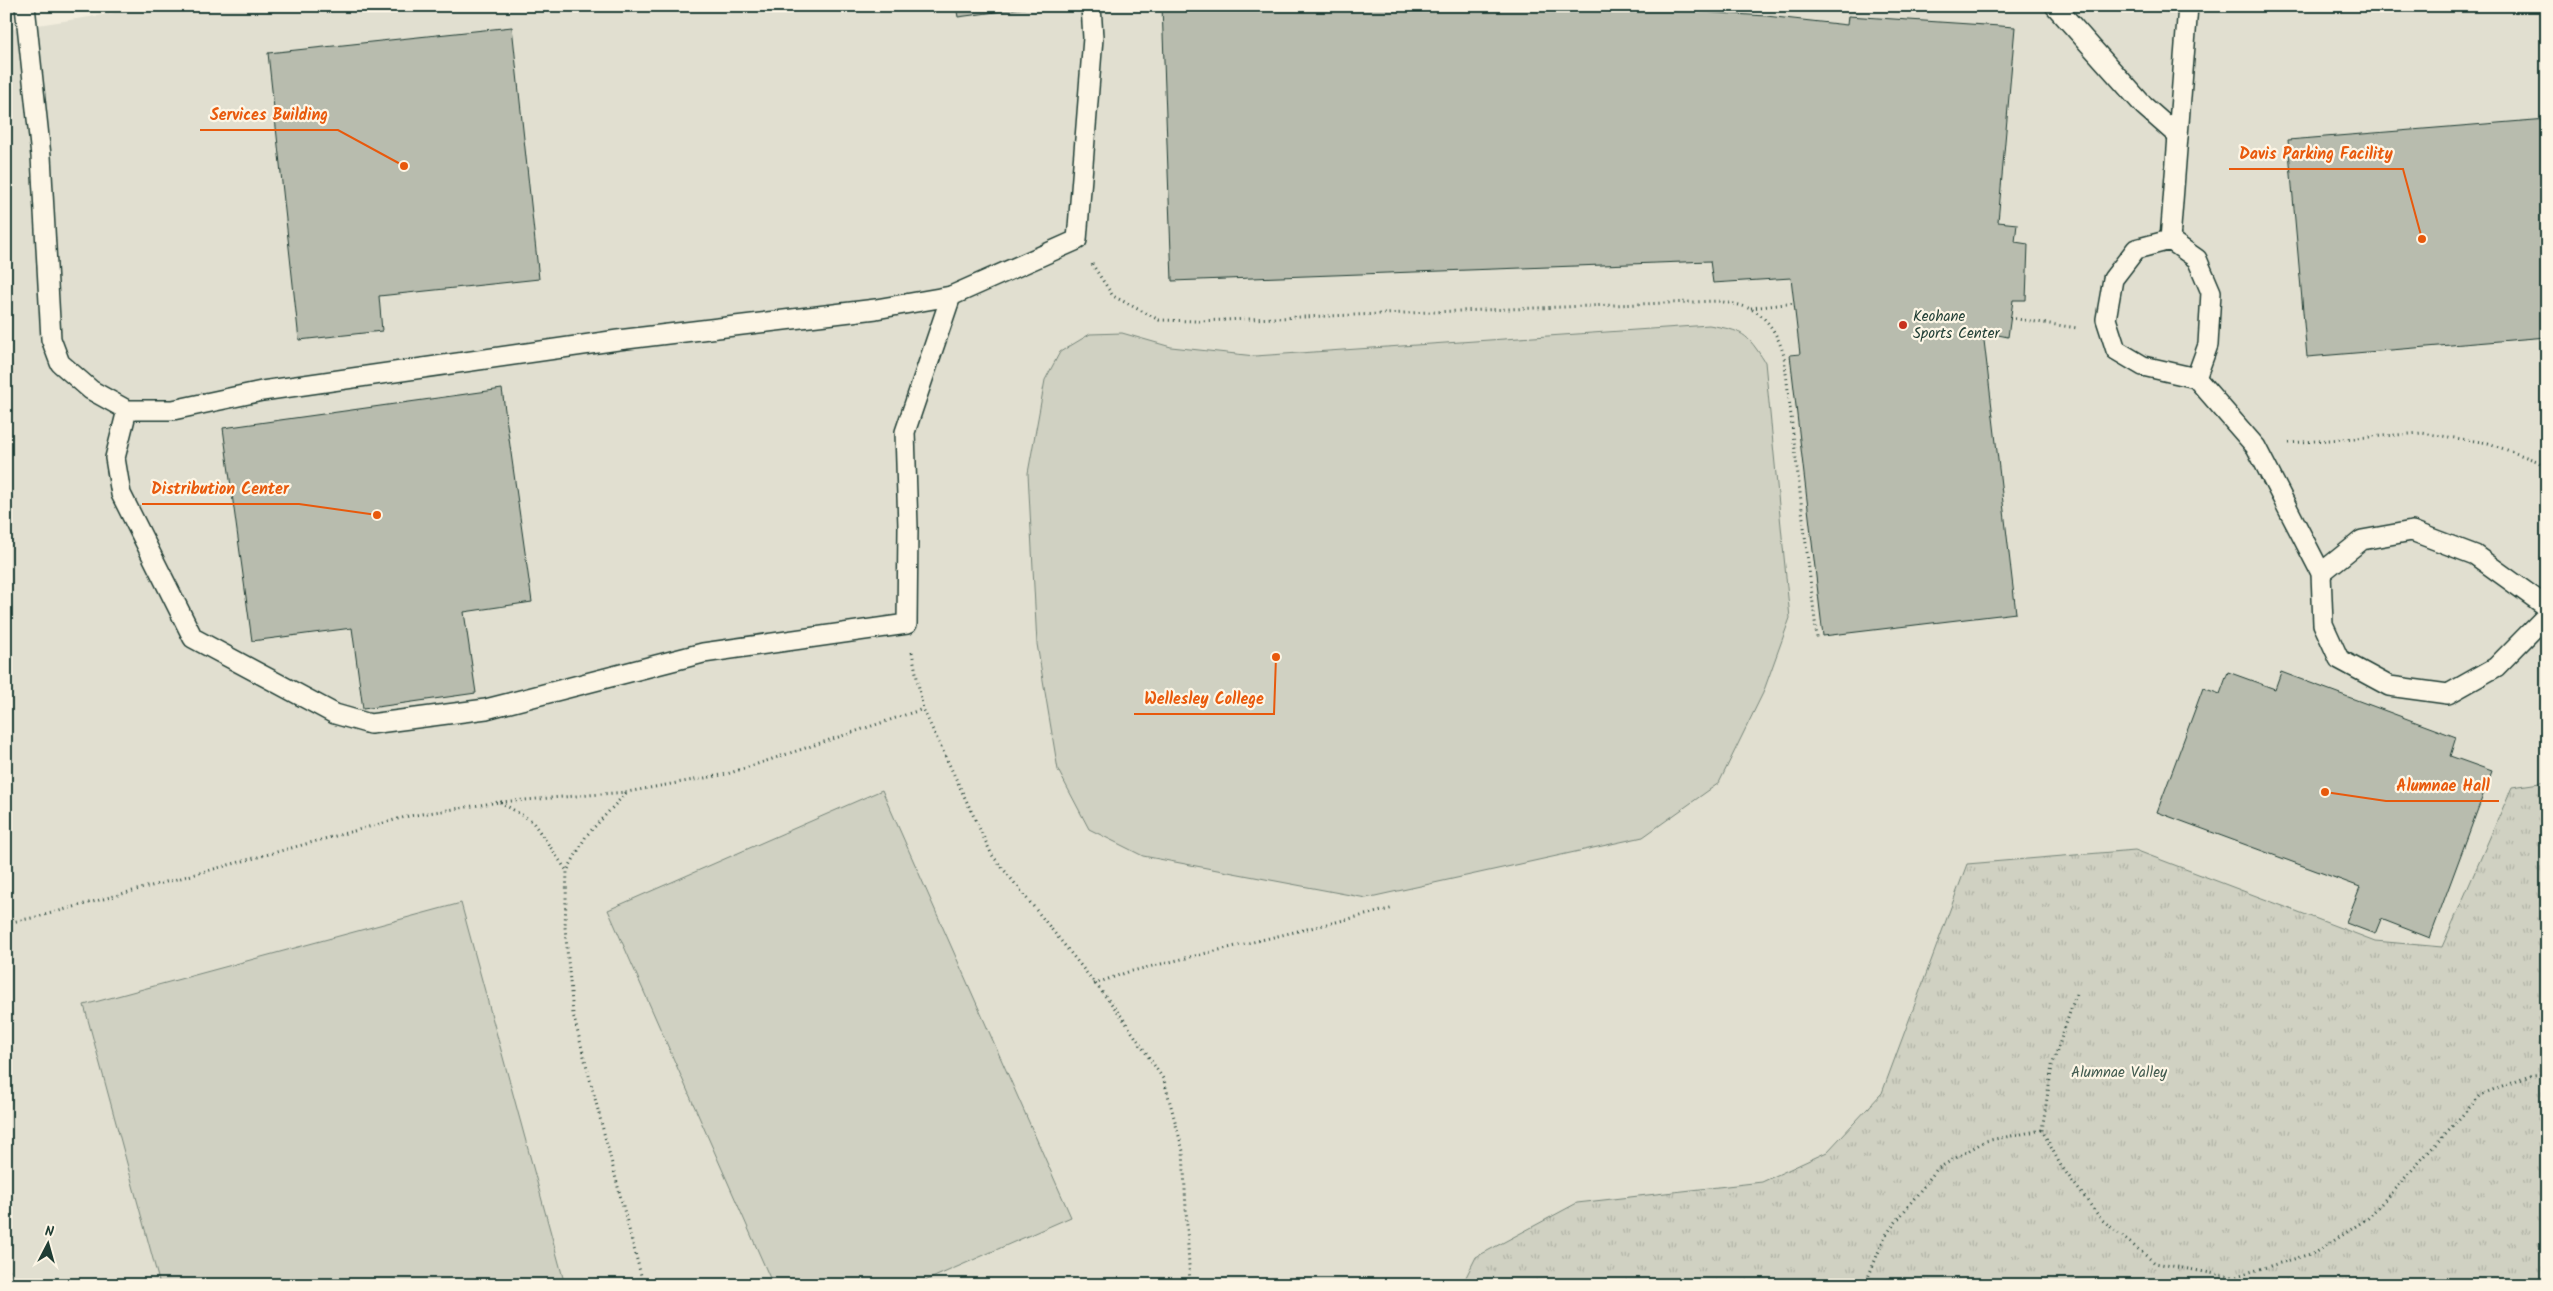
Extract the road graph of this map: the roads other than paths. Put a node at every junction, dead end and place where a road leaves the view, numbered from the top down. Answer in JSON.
{"nodes":[{"id":1,"x":25,"y":6,"type":"edge"},
{"id":2,"x":1091,"y":6,"type":"edge"},
{"id":3,"x":2055,"y":6,"type":"edge"},
{"id":4,"x":2188,"y":6,"type":"edge"},
{"id":5,"x":2178,"y":136,"type":"junction"},
{"id":6,"x":2170,"y":240,"type":"junction"},
{"id":7,"x":951,"y":296,"type":"junction"},
{"id":8,"x":2196,"y":378,"type":"junction"},
{"id":9,"x":127,"y":410,"type":"junction"},
{"id":10,"x":2321,"y":573,"type":"junction"},
{"id":11,"x":2547,"y":607,"type":"edge"},
{"id":12,"x":2547,"y":615,"type":"edge"}],
"edges":[{"from":1,"to":9,"type":"lane"},
{"from":2,"to":7,"type":"lane"},
{"from":3,"to":5,"type":"lane"},
{"from":4,"to":5,"type":"lane"},
{"from":5,"to":6,"type":"lane"},
{"from":6,"to":8,"type":"lane"},
{"from":6,"to":8,"type":"lane"},
{"from":7,"to":9,"type":"lane"},
{"from":7,"to":9,"type":"lane"},
{"from":8,"to":10,"type":"lane"},
{"from":10,"to":11,"type":"lane"},
{"from":10,"to":12,"type":"lane"}]}
